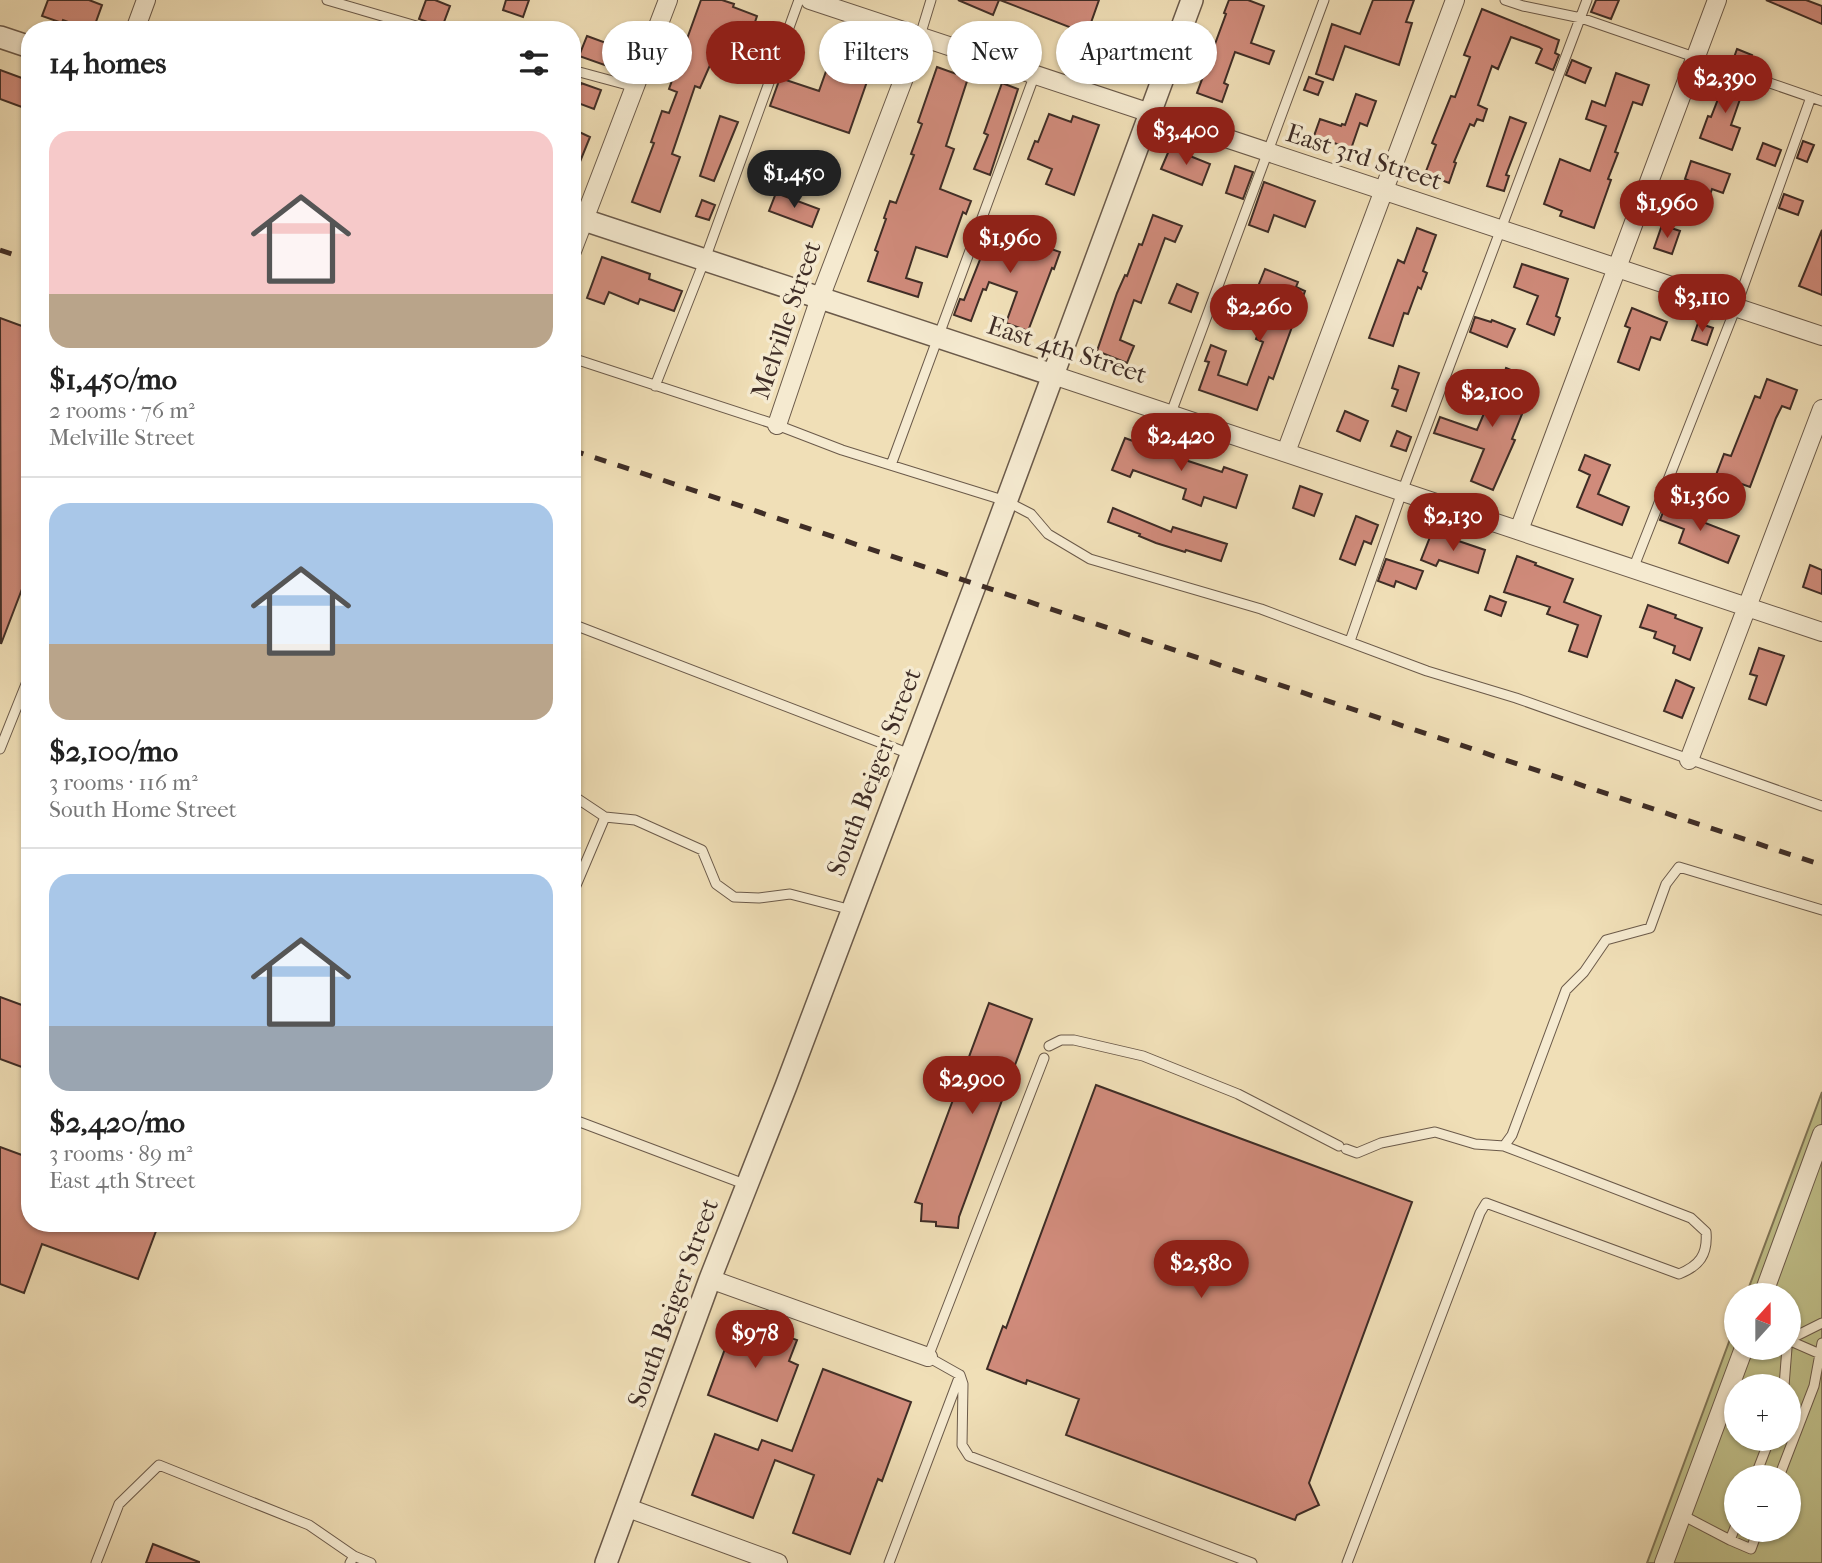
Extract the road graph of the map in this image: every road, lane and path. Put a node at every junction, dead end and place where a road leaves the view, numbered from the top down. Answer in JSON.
{"nodes":[{"id":1,"x":146,"y":0,"type":"edge"},
{"id":2,"x":327,"y":0,"type":"edge"},
{"id":3,"x":668,"y":0,"type":"edge"},
{"id":4,"x":799,"y":0,"type":"edge"},
{"id":5,"x":810,"y":0,"type":"edge"},
{"id":6,"x":931,"y":0,"type":"edge"},
{"id":7,"x":1192,"y":0,"type":"edge"},
{"id":8,"x":1324,"y":0,"type":"edge"},
{"id":9,"x":1455,"y":0,"type":"edge"},
{"id":10,"x":1505,"y":0,"type":"edge"},
{"id":11,"x":1587,"y":0,"type":"edge"},
{"id":12,"x":1717,"y":0,"type":"edge"},
{"id":13,"x":1581,"y":18,"type":"junction"},
{"id":14,"x":138,"y":21,"type":"edge"},
{"id":15,"x":399,"y":21,"type":"edge"},
{"id":16,"x":874,"y":21,"type":"edge"},
{"id":17,"x":925,"y":21,"type":"edge"},
{"id":18,"x":0,"y":37,"type":"edge"},
{"id":19,"x":21,"y":44,"type":"edge"},
{"id":20,"x":1696,"y":57,"type":"junction"},
{"id":21,"x":581,"y":72,"type":"edge"},
{"id":22,"x":1042,"y":76,"type":"edge"},
{"id":23,"x":902,"y":84,"type":"edge"},
{"id":24,"x":1031,"y":84,"type":"edge"},
{"id":25,"x":636,"y":87,"type":"junction"},
{"id":26,"x":1811,"y":97,"type":"junction"},
{"id":27,"x":1822,"y":101,"type":"edge"},
{"id":28,"x":1149,"y":112,"type":"junction"},
{"id":29,"x":1268,"y":153,"type":"junction"},
{"id":30,"x":1384,"y":191,"type":"junction"},
{"id":31,"x":581,"y":211,"type":"edge"},
{"id":32,"x":581,"y":219,"type":"edge"},
{"id":33,"x":1502,"y":230,"type":"junction"},
{"id":34,"x":705,"y":259,"type":"junction"},
{"id":35,"x":1617,"y":267,"type":"junction"},
{"id":36,"x":820,"y":298,"type":"junction"},
{"id":37,"x":1736,"y":307,"type":"junction"},
{"id":38,"x":1822,"y":336,"type":"edge"},
{"id":39,"x":939,"y":337,"type":"junction"},
{"id":40,"x":581,"y":361,"type":"edge"},
{"id":41,"x":1053,"y":375,"type":"junction"},
{"id":42,"x":656,"y":386,"type":"junction"},
{"id":43,"x":1822,"y":409,"type":"edge"},
{"id":44,"x":1171,"y":414,"type":"junction"},
{"id":45,"x":777,"y":425,"type":"junction"},
{"id":46,"x":1286,"y":452,"type":"junction"},
{"id":47,"x":891,"y":465,"type":"junction"},
{"id":48,"x":1402,"y":492,"type":"junction"},
{"id":49,"x":1006,"y":502,"type":"junction"},
{"id":50,"x":1518,"y":530,"type":"junction"},
{"id":51,"x":1633,"y":569,"type":"junction"},
{"id":52,"x":1748,"y":607,"type":"junction"},
{"id":53,"x":581,"y":627,"type":"edge"},
{"id":54,"x":1822,"y":632,"type":"edge"},
{"id":55,"x":1350,"y":642,"type":"junction"},
{"id":56,"x":21,"y":696,"type":"edge"},
{"id":57,"x":0,"y":749,"type":"edge"},
{"id":58,"x":911,"y":754,"type":"junction"},
{"id":59,"x":1689,"y":760,"type":"junction"},
{"id":60,"x":581,"y":801,"type":"edge"},
{"id":61,"x":1822,"y":806,"type":"edge"},
{"id":62,"x":605,"y":817,"type":"junction"},
{"id":63,"x":581,"y":874,"type":"edge"},
{"id":64,"x":852,"y":910,"type":"junction"},
{"id":65,"x":1822,"y":910,"type":"edge"},
{"id":66,"x":1049,"y":1046,"type":"dead end"},
{"id":67,"x":1044,"y":1058,"type":"dead end"},
{"id":68,"x":581,"y":1122,"type":"edge"},
{"id":69,"x":1822,"y":1134,"type":"edge"},
{"id":70,"x":1504,"y":1146,"type":"junction"},
{"id":71,"x":747,"y":1185,"type":"junction"},
{"id":72,"x":710,"y":1279,"type":"junction"},
{"id":73,"x":1767,"y":1283,"type":"edge"},
{"id":74,"x":1822,"y":1323,"type":"edge"},
{"id":75,"x":1801,"y":1334,"type":"edge"},
{"id":76,"x":1822,"y":1343,"type":"edge"},
{"id":77,"x":1801,"y":1346,"type":"edge"},
{"id":78,"x":1820,"y":1354,"type":"junction"},
{"id":79,"x":928,"y":1357,"type":"junction"},
{"id":80,"x":1740,"y":1360,"type":"edge"},
{"id":81,"x":960,"y":1375,"type":"junction"},
{"id":82,"x":1784,"y":1465,"type":"edge"},
{"id":83,"x":628,"y":1508,"type":"junction"},
{"id":84,"x":1682,"y":1515,"type":"junction"},
{"id":85,"x":1724,"y":1537,"type":"edge"},
{"id":86,"x":1735,"y":1542,"type":"edge"},
{"id":87,"x":1754,"y":1542,"type":"edge"},
{"id":88,"x":352,"y":1560,"type":"edge"},
{"id":89,"x":96,"y":1563,"type":"edge"},
{"id":90,"x":372,"y":1563,"type":"edge"},
{"id":91,"x":607,"y":1563,"type":"edge"},
{"id":92,"x":778,"y":1563,"type":"edge"},
{"id":93,"x":889,"y":1563,"type":"edge"},
{"id":94,"x":1252,"y":1563,"type":"edge"},
{"id":95,"x":1347,"y":1563,"type":"edge"},
{"id":96,"x":1664,"y":1563,"type":"edge"}],
"edges":[{"from":1,"to":14,"type":"street"},
{"from":2,"to":15,"type":"lane"},
{"from":3,"to":25,"type":"street"},
{"from":4,"to":34,"type":"lane"},
{"from":5,"to":16,"type":"street","name":"East 3rd Street"},
{"from":6,"to":17,"type":"lane"},
{"from":7,"to":28,"type":"street","name":"South Beiger Street"},
{"from":8,"to":29,"type":"lane"},
{"from":9,"to":30,"type":"street"},
{"from":10,"to":13,"type":"lane"},
{"from":11,"to":13,"type":"lane"},
{"from":12,"to":20,"type":"street"},
{"from":13,"to":20,"type":"lane"},
{"from":13,"to":33,"type":"lane"},
{"from":18,"to":19,"type":"street"},
{"from":20,"to":26,"type":"lane"},
{"from":20,"to":35,"type":"street"},
{"from":21,"to":25,"type":"lane"},
{"from":22,"to":28,"type":"street","name":"East 3rd Street"},
{"from":23,"to":36,"type":"street","name":"Melville Street"},
{"from":24,"to":39,"type":"lane"},
{"from":25,"to":31,"type":"street"},
{"from":26,"to":27,"type":"lane"},
{"from":26,"to":37,"type":"lane"},
{"from":28,"to":29,"type":"street","name":"East 3rd Street"},
{"from":28,"to":41,"type":"street","name":"South Beiger Street"},
{"from":29,"to":30,"type":"street","name":"East 3rd Street"},
{"from":29,"to":44,"type":"lane"},
{"from":30,"to":33,"type":"street","name":"East 3rd Street"},
{"from":30,"to":46,"type":"street"},
{"from":32,"to":34,"type":"street","name":"East 4th Street"},
{"from":33,"to":35,"type":"street","name":"East 3rd Street"},
{"from":33,"to":48,"type":"lane"},
{"from":34,"to":36,"type":"street","name":"East 4th Street"},
{"from":34,"to":42,"type":"lane"},
{"from":35,"to":37,"type":"street","name":"East 3rd Street"},
{"from":35,"to":50,"type":"street"},
{"from":36,"to":39,"type":"street","name":"East 4th Street"},
{"from":36,"to":45,"type":"street","name":"Melville Street"},
{"from":37,"to":38,"type":"street","name":"East 3rd Street"},
{"from":37,"to":51,"type":"lane"},
{"from":39,"to":41,"type":"street","name":"East 4th Street"},
{"from":39,"to":47,"type":"lane"},
{"from":40,"to":42,"type":"lane"},
{"from":41,"to":44,"type":"street","name":"East 4th Street"},
{"from":41,"to":49,"type":"street","name":"South Beiger Street"},
{"from":42,"to":45,"type":"lane"},
{"from":43,"to":52,"type":"street"},
{"from":44,"to":46,"type":"street","name":"East 4th Street"},
{"from":45,"to":47,"type":"lane"},
{"from":46,"to":48,"type":"street","name":"East 4th Street"},
{"from":47,"to":49,"type":"lane"},
{"from":48,"to":50,"type":"street","name":"East 4th Street"},
{"from":48,"to":55,"type":"lane"},
{"from":49,"to":55,"type":"lane"},
{"from":49,"to":58,"type":"street","name":"South Beiger Street"},
{"from":50,"to":51,"type":"street","name":"East 4th Street"},
{"from":51,"to":52,"type":"street","name":"East 4th Street"},
{"from":52,"to":54,"type":"street","name":"East 4th Street"},
{"from":52,"to":59,"type":"street"},
{"from":53,"to":58,"type":"lane"},
{"from":55,"to":59,"type":"lane"},
{"from":56,"to":57,"type":"lane"},
{"from":58,"to":64,"type":"street","name":"South Beiger Street"},
{"from":59,"to":61,"type":"lane"},
{"from":60,"to":62,"type":"lane"},
{"from":62,"to":63,"type":"lane"},
{"from":62,"to":64,"type":"lane"},
{"from":64,"to":71,"type":"street","name":"South Beiger Street"},
{"from":65,"to":70,"type":"lane"},
{"from":66,"to":70,"type":"lane"},
{"from":67,"to":79,"type":"lane"},
{"from":68,"to":71,"type":"lane"},
{"from":69,"to":73,"type":"street"},
{"from":70,"to":95,"type":"lane"},
{"from":71,"to":72,"type":"street","name":"South Beiger Street"},
{"from":72,"to":79,"type":"street"},
{"from":72,"to":83,"type":"street","name":"South Beiger Street"},
{"from":74,"to":75,"type":"lane"},
{"from":76,"to":78,"type":"lane"},
{"from":77,"to":78,"type":"lane"},
{"from":78,"to":82,"type":"lane"},
{"from":79,"to":81,"type":"lane"},
{"from":80,"to":84,"type":"street"},
{"from":81,"to":93,"type":"lane"},
{"from":81,"to":94,"type":"lane"},
{"from":83,"to":91,"type":"street","name":"South Beiger Street"},
{"from":83,"to":92,"type":"street"},
{"from":84,"to":85,"type":"lane"},
{"from":84,"to":96,"type":"street"},
{"from":86,"to":87,"type":"lane"},
{"from":88,"to":89,"type":"lane"},
{"from":88,"to":90,"type":"lane"}]}
